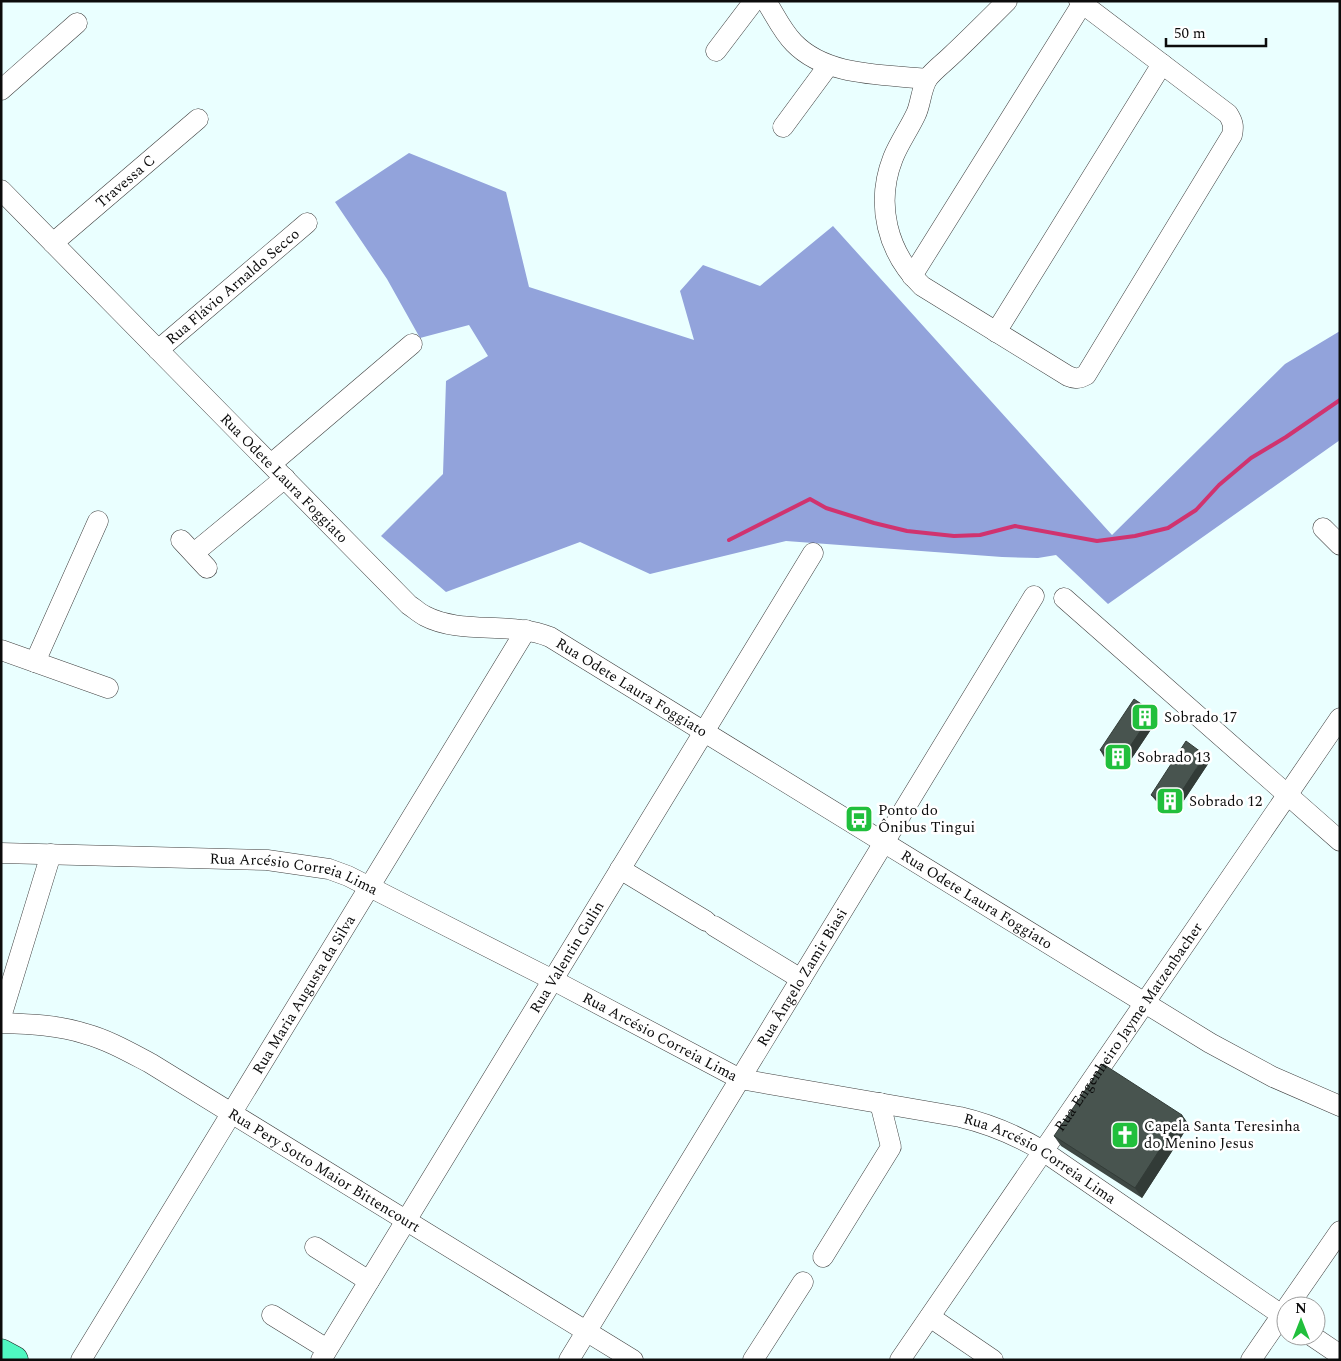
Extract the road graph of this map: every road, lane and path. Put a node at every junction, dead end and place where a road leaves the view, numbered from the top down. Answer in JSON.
{"nodes":[{"id":1,"x":754,"y":1,"type":"edge"},
{"id":2,"x":766,"y":1,"type":"edge"},
{"id":3,"x":1007,"y":1,"type":"edge"},
{"id":4,"x":1081,"y":2,"type":"edge"},
{"id":5,"x":77,"y":23,"type":"dead end"},
{"id":6,"x":716,"y":51,"type":"dead end"},
{"id":7,"x":1162,"y":64,"type":"junction"},
{"id":8,"x":828,"y":66,"type":"junction"},
{"id":9,"x":927,"y":79,"type":"junction"},
{"id":10,"x":1,"y":90,"type":"edge"},
{"id":11,"x":198,"y":119,"type":"dead end"},
{"id":12,"x":783,"y":127,"type":"dead end"},
{"id":13,"x":1,"y":190,"type":"edge"},
{"id":14,"x":307,"y":223,"type":"dead end"},
{"id":15,"x":53,"y":243,"type":"junction"},
{"id":16,"x":912,"y":276,"type":"junction"},
{"id":17,"x":996,"y":332,"type":"junction"},
{"id":18,"x":412,"y":344,"type":"dead end"},
{"id":19,"x":158,"y":350,"type":"junction"},
{"id":20,"x":278,"y":471,"type":"junction"},
{"id":21,"x":98,"y":521,"type":"dead end"},
{"id":22,"x":1323,"y":528,"type":"dead end"},
{"id":23,"x":1340,"y":545,"type":"edge"},
{"id":24,"x":813,"y":553,"type":"dead end"},
{"id":25,"x":194,"y":554,"type":"dead end"},
{"id":26,"x":1034,"y":596,"type":"dead end"},
{"id":27,"x":1064,"y":598,"type":"dead end"},
{"id":28,"x":526,"y":630,"type":"junction"},
{"id":29,"x":1,"y":650,"type":"edge"},
{"id":30,"x":34,"y":662,"type":"junction"},
{"id":31,"x":108,"y":688,"type":"dead end"},
{"id":32,"x":1340,"y":718,"type":"edge"},
{"id":33,"x":704,"y":732,"type":"junction"},
{"id":34,"x":1287,"y":795,"type":"junction"},
{"id":35,"x":1340,"y":841,"type":"edge"},
{"id":36,"x":884,"y":842,"type":"junction"},
{"id":37,"x":1,"y":853,"type":"edge"},
{"id":38,"x":51,"y":854,"type":"junction"},
{"id":39,"x":620,"y":869,"type":"junction"},
{"id":40,"x":370,"y":886,"type":"junction"},
{"id":41,"x":801,"y":979,"type":"junction"},
{"id":42,"x":553,"y":980,"type":"junction"},
{"id":43,"x":1145,"y":1003,"type":"junction"},
{"id":44,"x":1,"y":1017,"type":"edge"},
{"id":45,"x":1,"y":1023,"type":"edge"},
{"id":46,"x":740,"y":1079,"type":"junction"},
{"id":47,"x":880,"y":1103,"type":"junction"},
{"id":48,"x":1340,"y":1106,"type":"edge"},
{"id":49,"x":232,"y":1113,"type":"junction"},
{"id":50,"x":1043,"y":1151,"type":"junction"},
{"id":51,"x":406,"y":1220,"type":"junction"},
{"id":52,"x":1340,"y":1231,"type":"edge"},
{"id":53,"x":315,"y":1247,"type":"dead end"},
{"id":54,"x":823,"y":1257,"type":"dead end"},
{"id":55,"x":369,"y":1280,"type":"junction"},
{"id":56,"x":803,"y":1282,"type":"dead end"},
{"id":57,"x":1296,"y":1296,"type":"edge"},
{"id":58,"x":1276,"y":1306,"type":"edge"},
{"id":59,"x":272,"y":1315,"type":"dead end"},
{"id":60,"x":930,"y":1317,"type":"junction"},
{"id":61,"x":1276,"y":1325,"type":"edge"},
{"id":62,"x":586,"y":1331,"type":"junction"},
{"id":63,"x":1326,"y":1346,"type":"edge"},
{"id":64,"x":1,"y":1353,"type":"edge"},
{"id":65,"x":324,"y":1354,"type":"edge"},
{"id":66,"x":1340,"y":1355,"type":"edge"},
{"id":67,"x":14,"y":1360,"type":"edge"},
{"id":68,"x":81,"y":1360,"type":"edge"},
{"id":69,"x":569,"y":1360,"type":"edge"},
{"id":70,"x":633,"y":1360,"type":"edge"},
{"id":71,"x":753,"y":1360,"type":"edge"},
{"id":72,"x":900,"y":1360,"type":"edge"},
{"id":73,"x":993,"y":1360,"type":"edge"},
{"id":74,"x":1251,"y":1360,"type":"edge"}],
"edges":[{"from":1,"to":6,"type":"street"},
{"from":2,"to":8,"type":"street"},
{"from":3,"to":9,"type":"street"},
{"from":4,"to":7,"type":"street"},
{"from":4,"to":16,"type":"street"},
{"from":5,"to":10,"type":"street"},
{"from":7,"to":17,"type":"street"},
{"from":7,"to":17,"type":"street"},
{"from":8,"to":9,"type":"street"},
{"from":8,"to":12,"type":"street"},
{"from":9,"to":16,"type":"street"},
{"from":11,"to":15,"type":"street","name":"Travessa C"},
{"from":13,"to":15,"type":"street","name":"Rua Odete Laura Foggiato"},
{"from":14,"to":19,"type":"street","name":"Rua Flávio Arnaldo Secco"},
{"from":15,"to":19,"type":"street","name":"Rua Odete Laura Foggiato"},
{"from":16,"to":17,"type":"street"},
{"from":18,"to":20,"type":"street"},
{"from":19,"to":20,"type":"street","name":"Rua Odete Laura Foggiato"},
{"from":20,"to":25,"type":"street"},
{"from":20,"to":28,"type":"street","name":"Rua Odete Laura Foggiato"},
{"from":21,"to":30,"type":"street"},
{"from":22,"to":23,"type":"street"},
{"from":24,"to":33,"type":"street","name":"Rua Valentin Gulin"},
{"from":26,"to":36,"type":"street","name":"Rua Ângelo Zamir Biasi"},
{"from":27,"to":34,"type":"street"},
{"from":28,"to":33,"type":"street","name":"Rua Odete Laura Foggiato"},
{"from":28,"to":40,"type":"street","name":"Rua Maria Augusta da Silva"},
{"from":29,"to":30,"type":"street"},
{"from":30,"to":31,"type":"street"},
{"from":32,"to":34,"type":"street","name":"Rua Engenheiro Jayme Matzenbacher"},
{"from":33,"to":36,"type":"street","name":"Rua Odete Laura Foggiato"},
{"from":33,"to":39,"type":"street","name":"Rua Valentin Gulin"},
{"from":34,"to":35,"type":"street"},
{"from":34,"to":43,"type":"street","name":"Rua Engenheiro Jayme Matzenbacher"},
{"from":36,"to":41,"type":"street","name":"Rua Ângelo Zamir Biasi"},
{"from":36,"to":43,"type":"street","name":"Rua Odete Laura Foggiato"},
{"from":37,"to":38,"type":"street","name":"Rua Arcésio Correia Lima"},
{"from":38,"to":40,"type":"street","name":"Rua Arcésio Correia Lima"},
{"from":38,"to":44,"type":"street"},
{"from":39,"to":41,"type":"street"},
{"from":39,"to":42,"type":"street","name":"Rua Valentin Gulin"},
{"from":40,"to":42,"type":"street","name":"Rua Arcésio Correia Lima"},
{"from":40,"to":49,"type":"street","name":"Rua Maria Augusta da Silva"},
{"from":41,"to":46,"type":"street","name":"Rua Ângelo Zamir Biasi"},
{"from":42,"to":46,"type":"street","name":"Rua Arcésio Correia Lima"},
{"from":42,"to":51,"type":"street","name":"Rua Valentin Gulin"},
{"from":43,"to":48,"type":"street","name":"Rua Odete Laura Foggiato"},
{"from":43,"to":50,"type":"street","name":"Rua Engenheiro Jayme Matzenbacher"},
{"from":45,"to":49,"type":"street","name":"Rua Pery Sotto Maior Bittencourt"},
{"from":46,"to":47,"type":"street","name":"Rua Arcésio Correia Lima"},
{"from":46,"to":62,"type":"street","name":"Rua Ângelo Zamir Biasi"},
{"from":47,"to":50,"type":"street","name":"Rua Arcésio Correia Lima"},
{"from":47,"to":54,"type":"street"},
{"from":49,"to":51,"type":"street","name":"Rua Pery Sotto Maior Bittencourt"},
{"from":49,"to":68,"type":"street","name":"Rua Maria Augusta da Silva"},
{"from":50,"to":58,"type":"street","name":"Rua Arcésio Correia Lima"},
{"from":50,"to":60,"type":"street","name":"Rua Engenheiro Jayme Matzenbacher"},
{"from":51,"to":55,"type":"street","name":"Rua Valentin Gulin"},
{"from":51,"to":62,"type":"street","name":"Rua Pery Sotto Maior Bittencourt"},
{"from":52,"to":57,"type":"street"},
{"from":53,"to":55,"type":"street"},
{"from":55,"to":65,"type":"street","name":"Rua Valentin Gulin"},
{"from":56,"to":71,"type":"street"},
{"from":59,"to":65,"type":"street"},
{"from":60,"to":72,"type":"street","name":"Rua Engenheiro Jayme Matzenbacher"},
{"from":60,"to":73,"type":"street"},
{"from":61,"to":74,"type":"street"},
{"from":62,"to":69,"type":"street","name":"Rua Ângelo Zamir Biasi"},
{"from":62,"to":70,"type":"street","name":"Rua Pery Sotto Maior Bittencourt"},
{"from":63,"to":66,"type":"street"},
{"from":64,"to":67,"type":"highway"}]}
